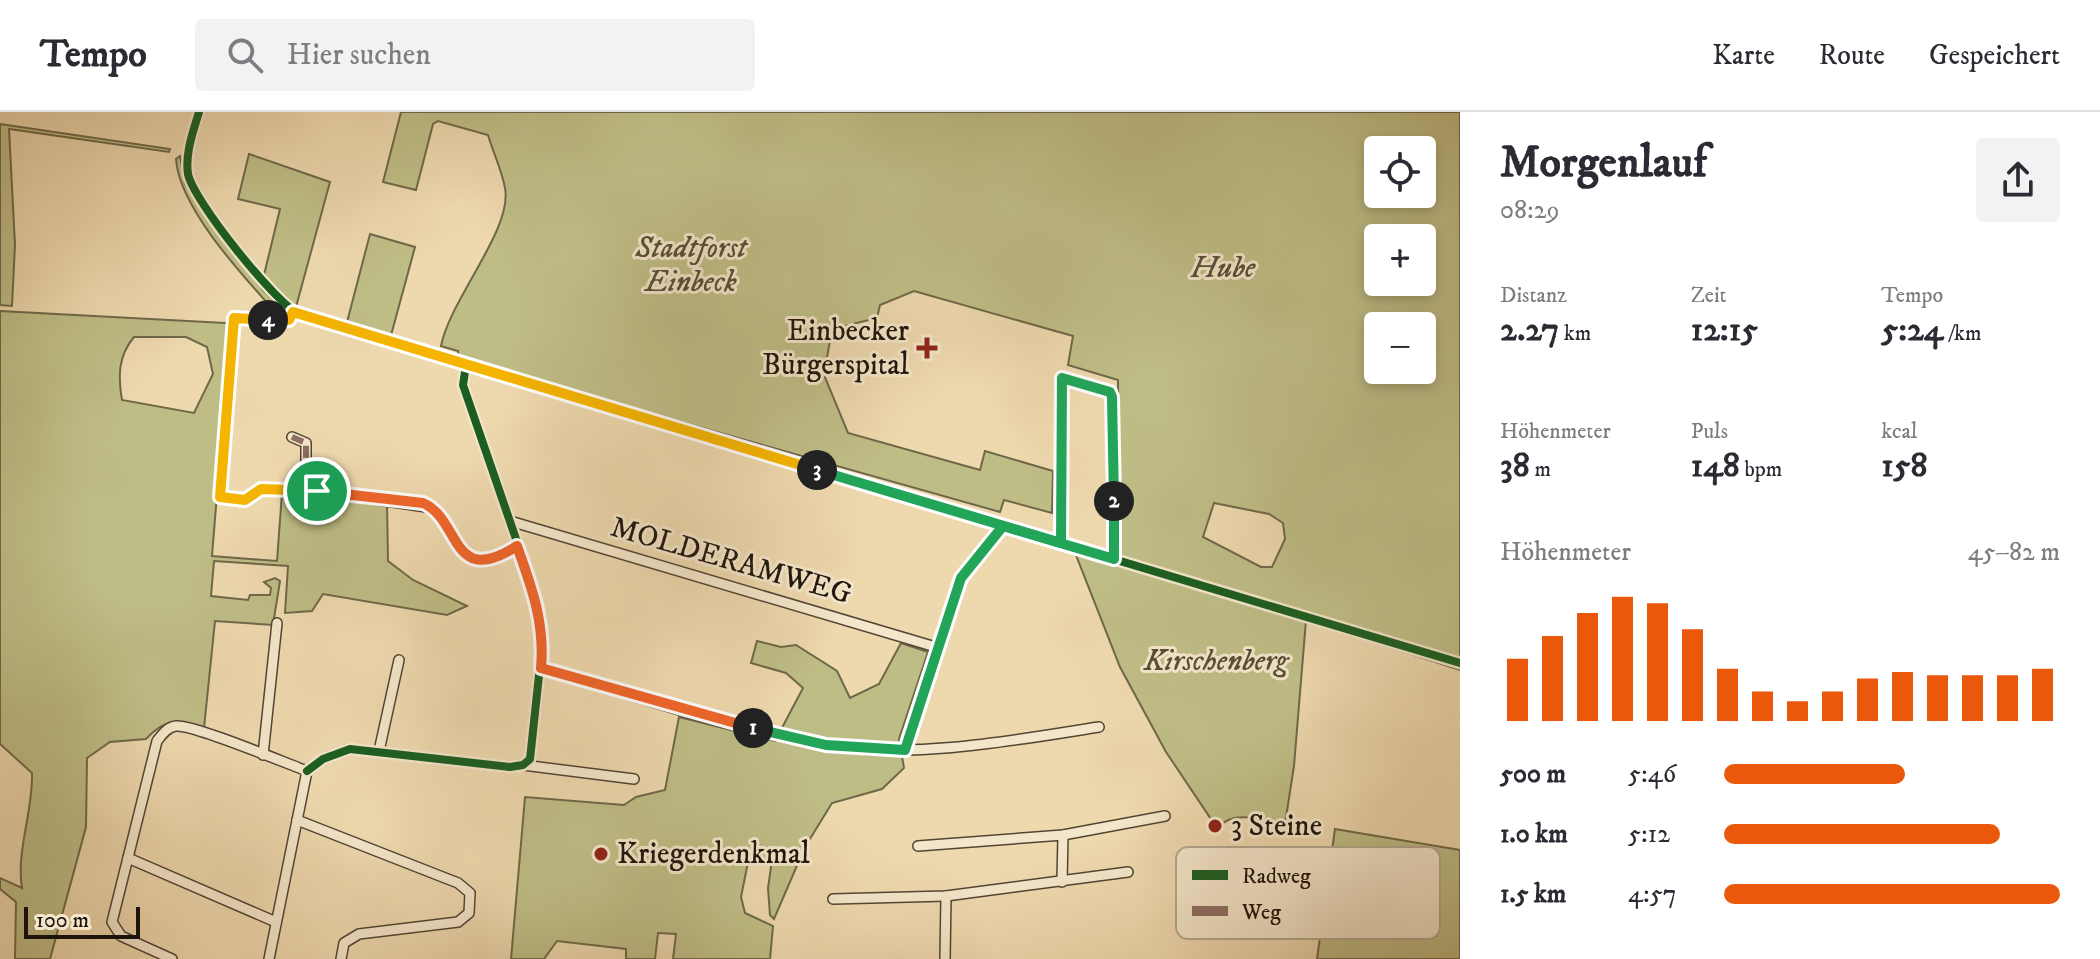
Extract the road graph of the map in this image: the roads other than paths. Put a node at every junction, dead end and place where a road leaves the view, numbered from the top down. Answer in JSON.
{"nodes":[{"id":1,"x":199,"y":112,"type":"edge"},
{"id":2,"x":293,"y":312,"type":"junction"},
{"id":3,"x":466,"y":365,"type":"junction"},
{"id":4,"x":292,"y":437,"type":"dead end"},
{"id":5,"x":317,"y":491,"type":"junction"},
{"id":6,"x":510,"y":521,"type":"junction"},
{"id":7,"x":1003,"y":526,"type":"junction"},
{"id":8,"x":1061,"y":543,"type":"junction"},
{"id":9,"x":517,"y":546,"type":"junction"},
{"id":10,"x":1114,"y":559,"type":"junction"},
{"id":11,"x":277,"y":623,"type":"dead end"},
{"id":12,"x":939,"y":648,"type":"junction"},
{"id":13,"x":399,"y":660,"type":"dead end"},
{"id":14,"x":1460,"y":663,"type":"edge"},
{"id":15,"x":541,"y":668,"type":"junction"},
{"id":16,"x":1099,"y":727,"type":"dead end"},
{"id":17,"x":905,"y":750,"type":"junction"},
{"id":18,"x":379,"y":751,"type":"junction"},
{"id":19,"x":263,"y":755,"type":"junction"},
{"id":20,"x":526,"y":762,"type":"junction"},
{"id":21,"x":307,"y":771,"type":"junction"},
{"id":22,"x":634,"y":779,"type":"dead end"},
{"id":23,"x":1165,"y":816,"type":"dead end"},
{"id":24,"x":297,"y":820,"type":"junction"},
{"id":25,"x":1063,"y":835,"type":"junction"},
{"id":26,"x":918,"y":846,"type":"dead end"},
{"id":27,"x":128,"y":858,"type":"junction"},
{"id":28,"x":1128,"y":872,"type":"dead end"},
{"id":29,"x":1062,"y":882,"type":"junction"},
{"id":30,"x":946,"y":896,"type":"junction"},
{"id":31,"x":833,"y":899,"type":"dead end"},
{"id":32,"x":276,"y":922,"type":"junction"},
{"id":33,"x":172,"y":959,"type":"edge"},
{"id":34,"x":269,"y":959,"type":"edge"},
{"id":35,"x":341,"y":959,"type":"edge"},
{"id":36,"x":945,"y":959,"type":"edge"}],
"edges":[{"from":1,"to":2,"type":"street"},
{"from":2,"to":3,"type":"street"},
{"from":2,"to":5,"type":"street"},
{"from":3,"to":6,"type":"street"},
{"from":3,"to":7,"type":"street"},
{"from":4,"to":5,"type":"street"},
{"from":5,"to":9,"type":"street"},
{"from":6,"to":9,"type":"street"},
{"from":6,"to":12,"type":"street","name":"MOLDERAMWEG"},
{"from":7,"to":8,"type":"street"},
{"from":7,"to":12,"type":"street"},
{"from":8,"to":10,"type":"street"},
{"from":8,"to":10,"type":"street"},
{"from":9,"to":15,"type":"street"},
{"from":10,"to":14,"type":"street"},
{"from":11,"to":19,"type":"street"},
{"from":12,"to":17,"type":"street"},
{"from":13,"to":18,"type":"street"},
{"from":15,"to":17,"type":"street"},
{"from":15,"to":20,"type":"street"},
{"from":16,"to":17,"type":"street"},
{"from":18,"to":20,"type":"street"},
{"from":18,"to":21,"type":"street"},
{"from":19,"to":21,"type":"street"},
{"from":19,"to":27,"type":"street"},
{"from":20,"to":22,"type":"street"},
{"from":21,"to":24,"type":"street"},
{"from":23,"to":25,"type":"street"},
{"from":24,"to":32,"type":"street"},
{"from":24,"to":35,"type":"street"},
{"from":25,"to":26,"type":"street"},
{"from":25,"to":29,"type":"street"},
{"from":27,"to":32,"type":"street"},
{"from":27,"to":33,"type":"street"},
{"from":28,"to":29,"type":"street"},
{"from":29,"to":30,"type":"street"},
{"from":30,"to":31,"type":"street"},
{"from":30,"to":36,"type":"street"},
{"from":32,"to":34,"type":"street"}]}
